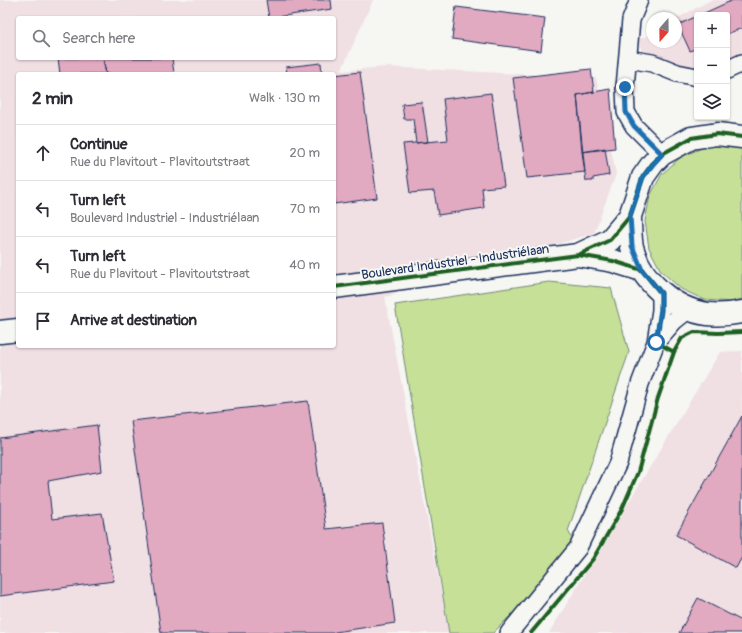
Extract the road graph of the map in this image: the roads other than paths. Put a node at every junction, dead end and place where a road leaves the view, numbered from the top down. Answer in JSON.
{"nodes":[{"id":1,"x":639,"y":0,"type":"edge"},
{"id":2,"x":628,"y":59,"type":"junction"},
{"id":3,"x":742,"y":63,"type":"edge"},
{"id":4,"x":730,"y":69,"type":"edge"},
{"id":5,"x":694,"y":77,"type":"edge"},
{"id":6,"x":742,"y":137,"type":"edge"},
{"id":7,"x":662,"y":154,"type":"junction"},
{"id":8,"x":630,"y":216,"type":"junction"},
{"id":9,"x":578,"y":255,"type":"junction"},
{"id":10,"x":642,"y":270,"type":"junction"},
{"id":11,"x":336,"y":288,"type":"edge"},
{"id":12,"x":661,"y":293,"type":"junction"},
{"id":13,"x":689,"y":309,"type":"junction"},
{"id":14,"x":742,"y":312,"type":"edge"},
{"id":15,"x":16,"y":330,"type":"edge"},
{"id":16,"x":0,"y":332,"type":"edge"},
{"id":17,"x":656,"y":342,"type":"junction"},
{"id":18,"x":509,"y":633,"type":"edge"}],
"edges":[{"from":1,"to":2,"type":"street"},
{"from":2,"to":5,"type":"street"},
{"from":2,"to":7,"type":"street"},
{"from":3,"to":4,"type":"street"},
{"from":6,"to":7,"type":"main road","name":"Boulevard Industriel - Industriélaan"},
{"from":7,"to":8,"type":"main road","name":"Boulevard Industriel - Industriélaan"},
{"from":8,"to":9,"type":"main road","name":"Boulevard Industriel - Industriélaan"},
{"from":8,"to":10,"type":"main road","name":"Boulevard Industriel - Industriélaan"},
{"from":9,"to":10,"type":"main road","name":"Boulevard Industriel - Industriélaan"},
{"from":9,"to":11,"type":"main road","name":"Boulevard Industriel - Industriélaan"},
{"from":10,"to":12,"type":"main road","name":"Boulevard Industriel - Industriélaan"},
{"from":12,"to":13,"type":"main road","name":"Boulevard Industriel - Industriélaan"},
{"from":12,"to":17,"type":"street"},
{"from":13,"to":14,"type":"main road","name":"Boulevard Industriel - Industriélaan"},
{"from":13,"to":17,"type":"street"},
{"from":15,"to":16,"type":"main road"},
{"from":17,"to":18,"type":"street"}]}
